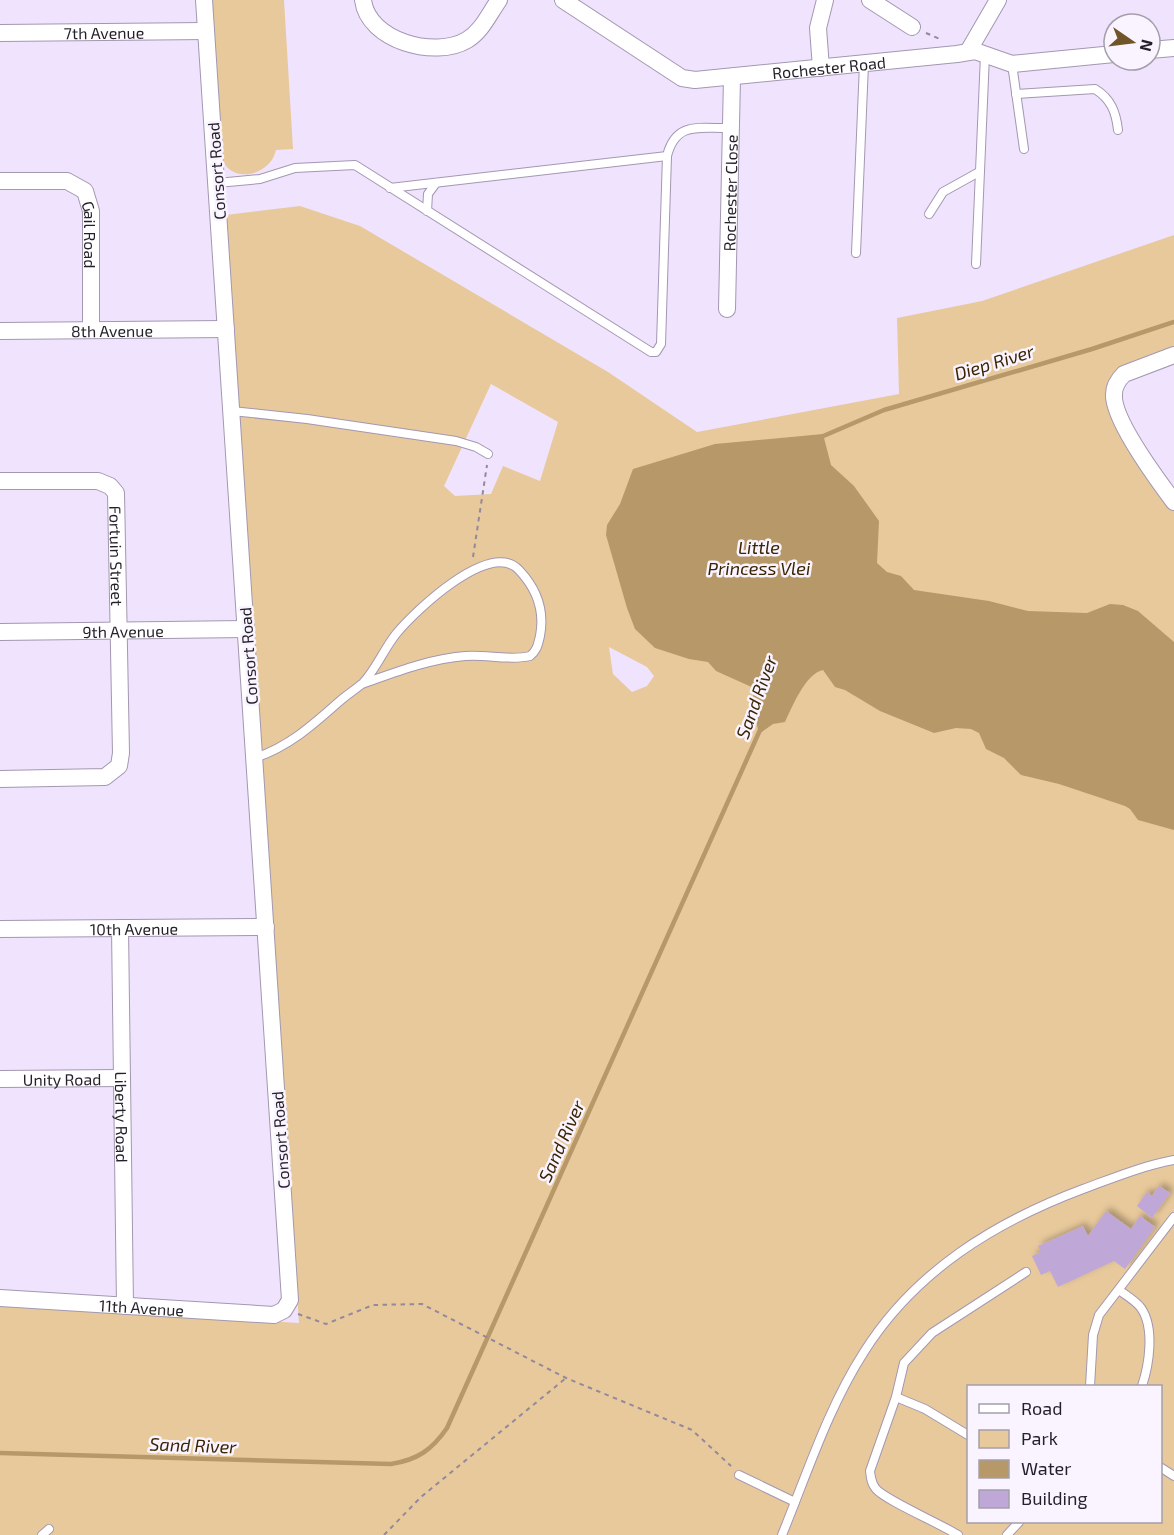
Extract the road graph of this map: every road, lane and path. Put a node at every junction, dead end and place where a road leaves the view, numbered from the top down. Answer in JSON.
{"nodes":[{"id":1,"x":204,"y":0,"type":"edge"},
{"id":2,"x":363,"y":0,"type":"edge"},
{"id":3,"x":499,"y":0,"type":"edge"},
{"id":4,"x":563,"y":0,"type":"edge"},
{"id":5,"x":825,"y":0,"type":"edge"},
{"id":6,"x":870,"y":0,"type":"edge"},
{"id":7,"x":998,"y":0,"type":"edge"},
{"id":8,"x":912,"y":27,"type":"joint"},
{"id":9,"x":206,"y":31,"type":"junction"},
{"id":10,"x":0,"y":33,"type":"edge"},
{"id":11,"x":941,"y":39,"type":"dead end"},
{"id":12,"x":977,"y":52,"type":"junction"},
{"id":13,"x":1102,"y":55,"type":"edge"},
{"id":14,"x":864,"y":64,"type":"junction"},
{"id":15,"x":1012,"y":64,"type":"junction"},
{"id":16,"x":821,"y":68,"type":"junction"},
{"id":17,"x":732,"y":78,"type":"junction"},
{"id":18,"x":1016,"y":94,"type":"junction"},
{"id":19,"x":732,"y":128,"type":"junction"},
{"id":20,"x":1118,"y":130,"type":"dead end"},
{"id":21,"x":1024,"y":149,"type":"dead end"},
{"id":22,"x":667,"y":156,"type":"junction"},
{"id":23,"x":979,"y":172,"type":"junction"},
{"id":24,"x":0,"y":181,"type":"edge"},
{"id":25,"x":217,"y":183,"type":"junction"},
{"id":26,"x":436,"y":183,"type":"junction"},
{"id":27,"x":389,"y":188,"type":"junction"},
{"id":28,"x":426,"y":211,"type":"junction"},
{"id":29,"x":929,"y":214,"type":"dead end"},
{"id":30,"x":856,"y":253,"type":"dead end"},
{"id":31,"x":976,"y":264,"type":"dead end"},
{"id":32,"x":727,"y":309,"type":"dead end"},
{"id":33,"x":226,"y":329,"type":"junction"},
{"id":34,"x":91,"y":330,"type":"junction"},
{"id":35,"x":0,"y":332,"type":"edge"},
{"id":36,"x":1174,"y":355,"type":"edge"},
{"id":37,"x":232,"y":411,"type":"junction"},
{"id":38,"x":488,"y":454,"type":"joint"},
{"id":39,"x":0,"y":481,"type":"edge"},
{"id":40,"x":1174,"y":502,"type":"edge"},
{"id":41,"x":471,"y":572,"type":"junction"},
{"id":42,"x":246,"y":628,"type":"junction"},
{"id":43,"x":118,"y":630,"type":"junction"},
{"id":44,"x":0,"y":632,"type":"edge"},
{"id":45,"x":362,"y":684,"type":"junction"},
{"id":46,"x":255,"y":758,"type":"junction"},
{"id":47,"x":0,"y":779,"type":"edge"},
{"id":48,"x":266,"y":927,"type":"junction"},
{"id":49,"x":120,"y":928,"type":"junction"},
{"id":50,"x":0,"y":929,"type":"edge"},
{"id":51,"x":122,"y":1078,"type":"junction"},
{"id":52,"x":0,"y":1079,"type":"edge"},
{"id":53,"x":1174,"y":1160,"type":"edge"},
{"id":54,"x":1174,"y":1217,"type":"edge"},
{"id":55,"x":1026,"y":1272,"type":"dead end"},
{"id":56,"x":1119,"y":1290,"type":"junction"},
{"id":57,"x":0,"y":1298,"type":"edge"},
{"id":58,"x":125,"y":1306,"type":"junction"},
{"id":59,"x":284,"y":1310,"type":"junction"},
{"id":60,"x":567,"y":1378,"type":"junction"},
{"id":61,"x":1090,"y":1385,"type":"edge"},
{"id":62,"x":1142,"y":1385,"type":"edge"},
{"id":63,"x":896,"y":1397,"type":"junction"},
{"id":64,"x":967,"y":1435,"type":"edge"},
{"id":65,"x":739,"y":1475,"type":"joint"},
{"id":66,"x":795,"y":1502,"type":"junction"},
{"id":67,"x":1017,"y":1523,"type":"edge"},
{"id":68,"x":50,"y":1529,"type":"dead end"},
{"id":69,"x":42,"y":1535,"type":"edge"},
{"id":70,"x":384,"y":1535,"type":"edge"},
{"id":71,"x":782,"y":1535,"type":"edge"},
{"id":72,"x":958,"y":1535,"type":"edge"},
{"id":73,"x":1007,"y":1535,"type":"edge"}],
"edges":[{"from":1,"to":9,"type":"street","name":"Consort Road"},
{"from":2,"to":3,"type":"street"},
{"from":4,"to":17,"type":"street","name":"Rochester Road"},
{"from":5,"to":16,"type":"street"},
{"from":6,"to":8,"type":"street"},
{"from":7,"to":12,"type":"street"},
{"from":8,"to":11,"type":"path"},
{"from":9,"to":10,"type":"street","name":"7th Avenue"},
{"from":9,"to":25,"type":"street","name":"Consort Road"},
{"from":12,"to":14,"type":"street","name":"Rochester Road"},
{"from":12,"to":15,"type":"street","name":"Rochester Road"},
{"from":12,"to":23,"type":"lane"},
{"from":13,"to":15,"type":"street","name":"Rochester Road"},
{"from":14,"to":16,"type":"street","name":"Rochester Road"},
{"from":14,"to":30,"type":"lane"},
{"from":15,"to":18,"type":"lane"},
{"from":16,"to":17,"type":"street","name":"Rochester Road"},
{"from":17,"to":19,"type":"street","name":"Rochester Close"},
{"from":18,"to":20,"type":"lane"},
{"from":18,"to":21,"type":"lane"},
{"from":19,"to":22,"type":"lane"},
{"from":19,"to":32,"type":"street","name":"Rochester Close"},
{"from":22,"to":26,"type":"lane"},
{"from":22,"to":28,"type":"lane"},
{"from":23,"to":29,"type":"lane"},
{"from":23,"to":31,"type":"lane"},
{"from":24,"to":34,"type":"street","name":"Gail Road"},
{"from":25,"to":27,"type":"lane"},
{"from":25,"to":33,"type":"street","name":"Consort Road"},
{"from":26,"to":27,"type":"lane"},
{"from":26,"to":28,"type":"lane"},
{"from":27,"to":28,"type":"lane"},
{"from":33,"to":34,"type":"street","name":"8th Avenue"},
{"from":33,"to":37,"type":"street","name":"Consort Road"},
{"from":34,"to":35,"type":"street","name":"8th Avenue"},
{"from":36,"to":40,"type":"street"},
{"from":37,"to":38,"type":"lane"},
{"from":37,"to":42,"type":"street","name":"Consort Road"},
{"from":38,"to":41,"type":"path"},
{"from":39,"to":43,"type":"street","name":"Fortuin Street"},
{"from":41,"to":45,"type":"lane"},
{"from":41,"to":45,"type":"lane"},
{"from":42,"to":43,"type":"street","name":"9th Avenue"},
{"from":42,"to":46,"type":"street","name":"Consort Road"},
{"from":43,"to":44,"type":"street","name":"9th Avenue"},
{"from":43,"to":47,"type":"street","name":"Fortuin Street"},
{"from":45,"to":46,"type":"lane"},
{"from":46,"to":48,"type":"street","name":"Consort Road"},
{"from":48,"to":49,"type":"street","name":"10th Avenue"},
{"from":48,"to":59,"type":"street","name":"Consort Road"},
{"from":49,"to":50,"type":"street","name":"10th Avenue"},
{"from":49,"to":51,"type":"street","name":"Liberty Road"},
{"from":51,"to":52,"type":"street","name":"Unity Road"},
{"from":51,"to":58,"type":"street","name":"Liberty Road"},
{"from":53,"to":66,"type":"lane"},
{"from":54,"to":56,"type":"lane"},
{"from":55,"to":63,"type":"lane"},
{"from":56,"to":61,"type":"lane"},
{"from":56,"to":62,"type":"lane"},
{"from":57,"to":58,"type":"street","name":"11th Avenue"},
{"from":58,"to":59,"type":"street","name":"11th Avenue"},
{"from":59,"to":60,"type":"path"},
{"from":60,"to":65,"type":"path"},
{"from":60,"to":70,"type":"path"},
{"from":63,"to":64,"type":"lane"},
{"from":63,"to":72,"type":"lane"},
{"from":65,"to":66,"type":"lane"},
{"from":66,"to":71,"type":"lane"},
{"from":67,"to":73,"type":"lane"},
{"from":68,"to":69,"type":"lane"}]}
